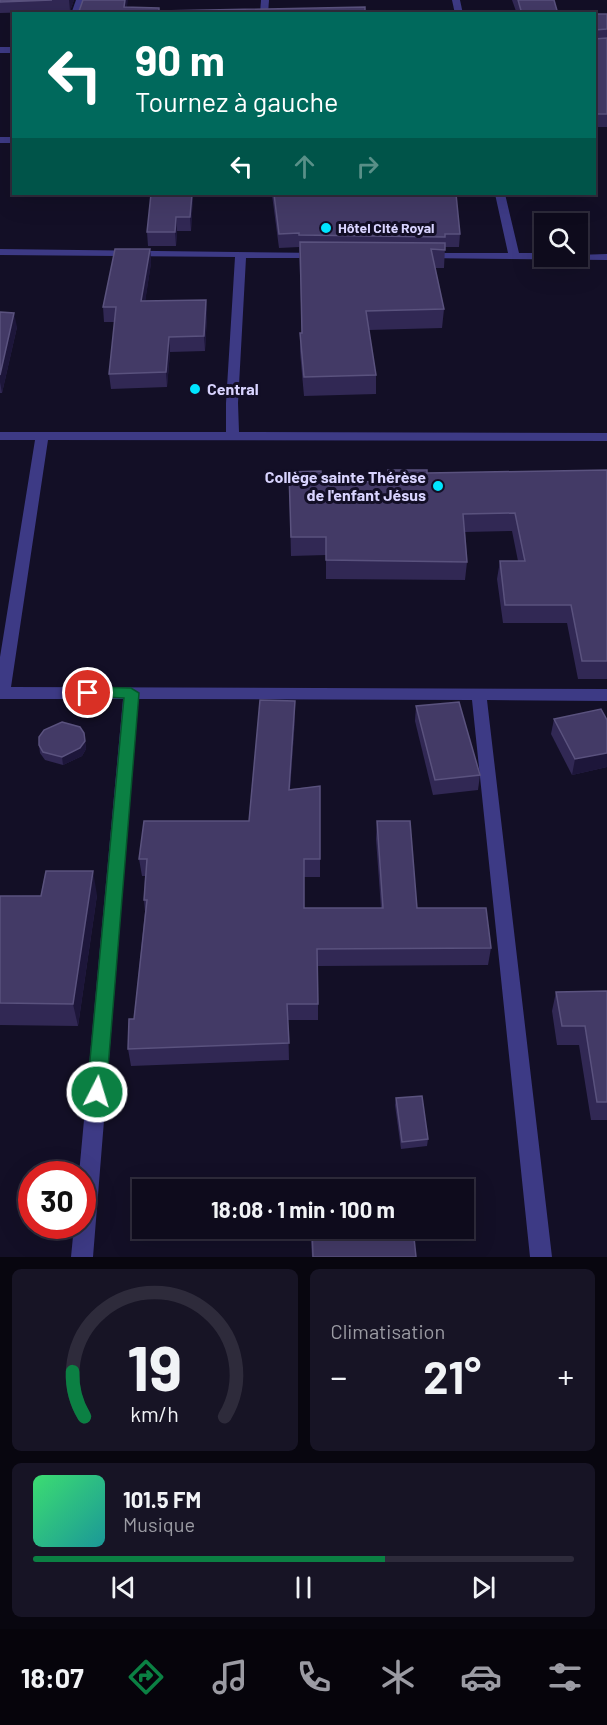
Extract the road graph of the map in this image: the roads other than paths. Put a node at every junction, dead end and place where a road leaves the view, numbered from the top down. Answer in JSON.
{"nodes":[{"id":1,"x":500,"y":195,"type":"edge"},
{"id":2,"x":0,"y":252,"type":"edge"},
{"id":3,"x":241,"y":254,"type":"junction"},
{"id":4,"x":336,"y":255,"type":"edge"},
{"id":5,"x":419,"y":256,"type":"edge"},
{"id":6,"x":514,"y":257,"type":"junction"},
{"id":7,"x":607,"y":257,"type":"edge"},
{"id":8,"x":0,"y":436,"type":"edge"},
{"id":9,"x":42,"y":436,"type":"junction"},
{"id":10,"x":233,"y":437,"type":"junction"},
{"id":11,"x":607,"y":437,"type":"edge"},
{"id":12,"x":1,"y":693,"type":"edge"},
{"id":13,"x":131,"y":693,"type":"junction"},
{"id":14,"x":479,"y":695,"type":"junction"},
{"id":15,"x":607,"y":695,"type":"edge"},
{"id":16,"x":82,"y":1257,"type":"edge"},
{"id":17,"x":541,"y":1257,"type":"edge"}],
"edges":[{"from":1,"to":6,"type":"street"},
{"from":2,"to":3,"type":"street"},
{"from":3,"to":4,"type":"street"},
{"from":3,"to":10,"type":"street"},
{"from":5,"to":6,"type":"street"},
{"from":6,"to":7,"type":"street"},
{"from":8,"to":9,"type":"street"},
{"from":9,"to":10,"type":"street"},
{"from":9,"to":12,"type":"street"},
{"from":10,"to":11,"type":"street"},
{"from":12,"to":13,"type":"street"},
{"from":13,"to":14,"type":"street"},
{"from":13,"to":16,"type":"street"},
{"from":14,"to":15,"type":"street"},
{"from":14,"to":17,"type":"street"}]}
